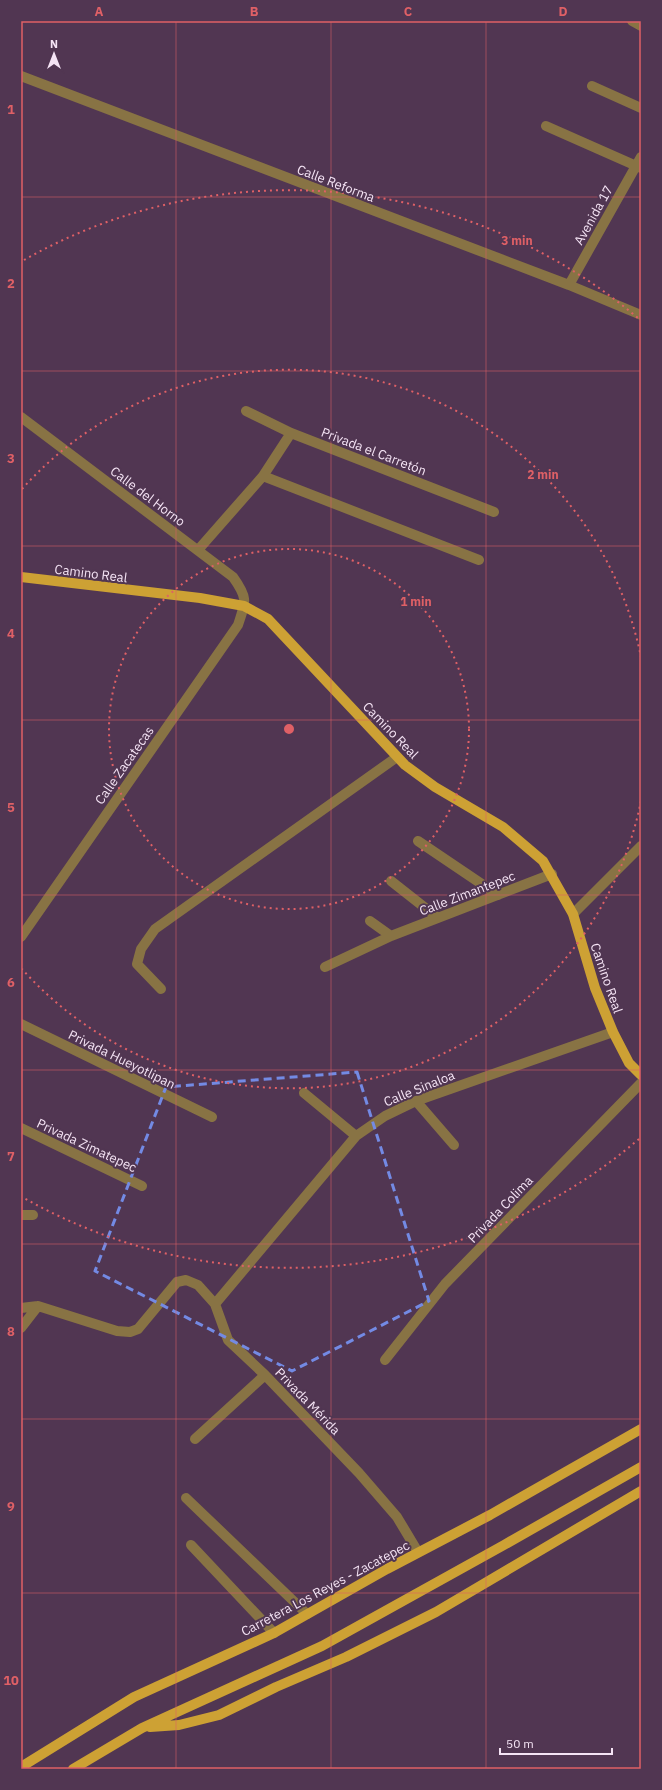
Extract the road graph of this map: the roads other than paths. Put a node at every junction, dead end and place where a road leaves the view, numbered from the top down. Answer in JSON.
{"nodes":[{"id":1,"x":632,"y":21,"type":"edge"},
{"id":2,"x":641,"y":26,"type":"edge"},
{"id":3,"x":21,"y":76,"type":"edge"},
{"id":4,"x":592,"y":86,"type":"dead end"},
{"id":5,"x":641,"y":108,"type":"edge"},
{"id":6,"x":546,"y":126,"type":"dead end"},
{"id":7,"x":639,"y":164,"type":"edge"},
{"id":8,"x":568,"y":285,"type":"junction"},
{"id":9,"x":641,"y":315,"type":"edge"},
{"id":10,"x":246,"y":411,"type":"dead end"},
{"id":11,"x":21,"y":417,"type":"edge"},
{"id":12,"x":291,"y":433,"type":"junction"},
{"id":13,"x":262,"y":476,"type":"junction"},
{"id":14,"x":494,"y":512,"type":"dead end"},
{"id":15,"x":198,"y":550,"type":"junction"},
{"id":16,"x":479,"y":560,"type":"dead end"},
{"id":17,"x":21,"y":577,"type":"edge"},
{"id":18,"x":244,"y":606,"type":"junction"},
{"id":19,"x":397,"y":757,"type":"junction"},
{"id":20,"x":418,"y":841,"type":"dead end"},
{"id":21,"x":641,"y":846,"type":"edge"},
{"id":22,"x":552,"y":874,"type":"junction"},
{"id":23,"x":391,"y":881,"type":"dead end"},
{"id":24,"x":498,"y":895,"type":"junction"},
{"id":25,"x":574,"y":914,"type":"junction"},
{"id":26,"x":438,"y":918,"type":"junction"},
{"id":27,"x":370,"y":921,"type":"dead end"},
{"id":28,"x":390,"y":936,"type":"junction"},
{"id":29,"x":21,"y":937,"type":"edge"},
{"id":30,"x":325,"y":967,"type":"dead end"},
{"id":31,"x":161,"y":989,"type":"dead end"},
{"id":32,"x":21,"y":1024,"type":"edge"},
{"id":33,"x":613,"y":1032,"type":"junction"},
{"id":34,"x":641,"y":1075,"type":"edge"},
{"id":35,"x":641,"y":1083,"type":"edge"},
{"id":36,"x":304,"y":1092,"type":"dead end"},
{"id":37,"x":416,"y":1101,"type":"junction"},
{"id":38,"x":212,"y":1117,"type":"dead end"},
{"id":39,"x":21,"y":1128,"type":"edge"},
{"id":40,"x":356,"y":1136,"type":"junction"},
{"id":41,"x":454,"y":1145,"type":"dead end"},
{"id":42,"x":142,"y":1186,"type":"dead end"},
{"id":43,"x":21,"y":1215,"type":"edge"},
{"id":44,"x":33,"y":1215,"type":"dead end"},
{"id":45,"x":215,"y":1304,"type":"junction"},
{"id":46,"x":38,"y":1306,"type":"junction"},
{"id":47,"x":21,"y":1308,"type":"edge"},
{"id":48,"x":21,"y":1328,"type":"edge"},
{"id":49,"x":385,"y":1360,"type":"dead end"},
{"id":50,"x":265,"y":1375,"type":"junction"},
{"id":51,"x":641,"y":1429,"type":"edge"},
{"id":52,"x":195,"y":1439,"type":"dead end"},
{"id":53,"x":641,"y":1467,"type":"edge"},
{"id":54,"x":641,"y":1491,"type":"edge"},
{"id":55,"x":186,"y":1498,"type":"dead end"},
{"id":56,"x":191,"y":1545,"type":"dead end"},
{"id":57,"x":418,"y":1552,"type":"junction"},
{"id":58,"x":307,"y":1614,"type":"junction"},
{"id":59,"x":274,"y":1633,"type":"junction"},
{"id":60,"x":142,"y":1728,"type":"junction"},
{"id":61,"x":21,"y":1767,"type":"edge"},
{"id":62,"x":73,"y":1769,"type":"edge"}],
"edges":[{"from":1,"to":2,"type":"street"},
{"from":3,"to":8,"type":"street","name":"Calle Reforma"},
{"from":4,"to":5,"type":"street"},
{"from":6,"to":7,"type":"street"},
{"from":7,"to":8,"type":"street","name":"Avenida 17"},
{"from":8,"to":9,"type":"street","name":"Calle Reforma"},
{"from":10,"to":12,"type":"street","name":"Privada el Carretón"},
{"from":11,"to":15,"type":"street","name":"Calle del Horno"},
{"from":12,"to":13,"type":"street"},
{"from":12,"to":14,"type":"street","name":"Privada el Carretón"},
{"from":13,"to":15,"type":"street"},
{"from":13,"to":16,"type":"street"},
{"from":15,"to":18,"type":"street","name":"Calle del Horno"},
{"from":17,"to":18,"type":"main road","name":"Camino Real"},
{"from":18,"to":19,"type":"main road","name":"Camino Real"},
{"from":18,"to":29,"type":"street","name":"Calle Zacatecas"},
{"from":19,"to":22,"type":"main road","name":"Camino Real"},
{"from":19,"to":31,"type":"street"},
{"from":20,"to":24,"type":"street"},
{"from":21,"to":25,"type":"street"},
{"from":22,"to":24,"type":"street","name":"Calle Zimantepec"},
{"from":22,"to":25,"type":"main road","name":"Camino Real"},
{"from":23,"to":26,"type":"street"},
{"from":24,"to":26,"type":"street","name":"Calle Zimantepec"},
{"from":25,"to":33,"type":"main road","name":"Camino Real"},
{"from":26,"to":28,"type":"street","name":"Calle Zimantepec"},
{"from":27,"to":28,"type":"street"},
{"from":28,"to":30,"type":"street","name":"Calle Zimantepec"},
{"from":32,"to":38,"type":"street","name":"Privada Hueyotlipan"},
{"from":33,"to":34,"type":"main road","name":"Camino Real"},
{"from":33,"to":37,"type":"street","name":"Calle Sinaloa"},
{"from":35,"to":49,"type":"street","name":"Privada Colima"},
{"from":36,"to":40,"type":"street"},
{"from":37,"to":40,"type":"street","name":"Calle Sinaloa"},
{"from":37,"to":41,"type":"street"},
{"from":39,"to":42,"type":"street","name":"Privada Zimatepec"},
{"from":40,"to":45,"type":"street","name":"Calle Sinaloa"},
{"from":43,"to":44,"type":"street"},
{"from":45,"to":46,"type":"street","name":"Privada Mérida"},
{"from":45,"to":50,"type":"street","name":"Privada Mérida"},
{"from":46,"to":47,"type":"street"},
{"from":46,"to":48,"type":"street"},
{"from":50,"to":52,"type":"street"},
{"from":50,"to":57,"type":"street","name":"Privada Mérida"},
{"from":51,"to":57,"type":"main road","name":"Carretera Los Reyes - Zacatepec"},
{"from":53,"to":60,"type":"main road"},
{"from":54,"to":60,"type":"main road"},
{"from":55,"to":58,"type":"street"},
{"from":56,"to":59,"type":"street"},
{"from":57,"to":58,"type":"main road","name":"Carretera Los Reyes - Zacatepec"},
{"from":58,"to":59,"type":"main road","name":"Carretera Los Reyes - Zacatepec"},
{"from":59,"to":61,"type":"main road","name":"Carretera Los Reyes - Zacatepec"},
{"from":60,"to":62,"type":"main road"}]}
